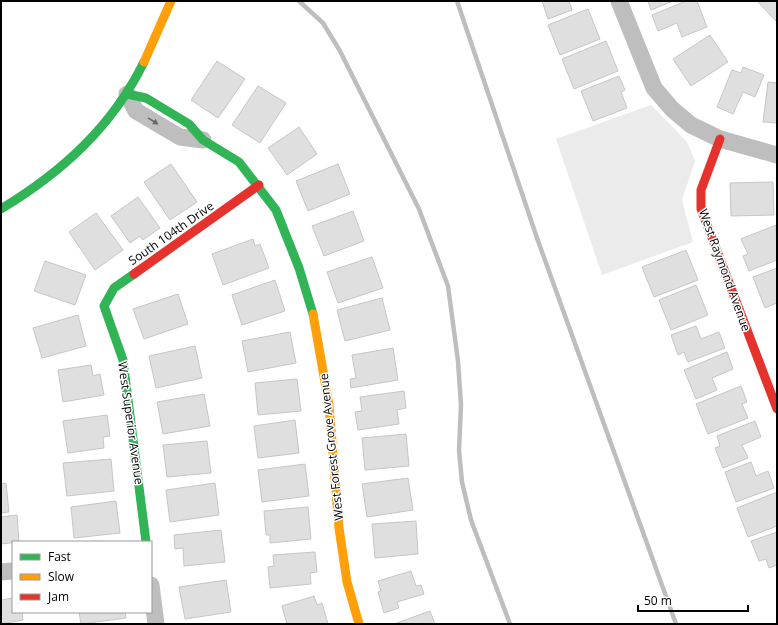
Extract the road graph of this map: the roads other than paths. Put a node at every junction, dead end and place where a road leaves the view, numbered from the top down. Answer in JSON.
{"nodes":[{"id":1,"x":171,"y":1,"type":"edge"},
{"id":2,"x":619,"y":1,"type":"edge"},
{"id":3,"x":127,"y":94,"type":"junction"},
{"id":4,"x":720,"y":139,"type":"junction"},
{"id":5,"x":203,"y":140,"type":"joint"},
{"id":6,"x":777,"y":155,"type":"edge"},
{"id":7,"x":259,"y":185,"type":"junction"},
{"id":8,"x":1,"y":209,"type":"edge"},
{"id":9,"x":104,"y":306,"type":"joint"},
{"id":10,"x":777,"y":409,"type":"edge"},
{"id":11,"x":146,"y":541,"type":"edge"},
{"id":12,"x":12,"y":571,"type":"edge"},
{"id":13,"x":1,"y":572,"type":"edge"},
{"id":14,"x":152,"y":592,"type":"edge"},
{"id":15,"x":156,"y":624,"type":"edge"},
{"id":16,"x":359,"y":624,"type":"edge"}],
"edges":[{"from":1,"to":3,"type":"street"},
{"from":2,"to":4,"type":"street"},
{"from":3,"to":5,"type":"street","name":"West Forest Grove Avenue"},
{"from":3,"to":8,"type":"street"},
{"from":4,"to":6,"type":"street"},
{"from":4,"to":10,"type":"street","name":"West Raymond Avenue"},
{"from":5,"to":7,"type":"street","name":"West Forest Grove Avenue"},
{"from":7,"to":9,"type":"street","name":"South 104th Drive"},
{"from":7,"to":16,"type":"street","name":"West Forest Grove Avenue"},
{"from":9,"to":11,"type":"street","name":"West Superior Avenue"},
{"from":12,"to":13,"type":"street"},
{"from":14,"to":15,"type":"street"}]}
